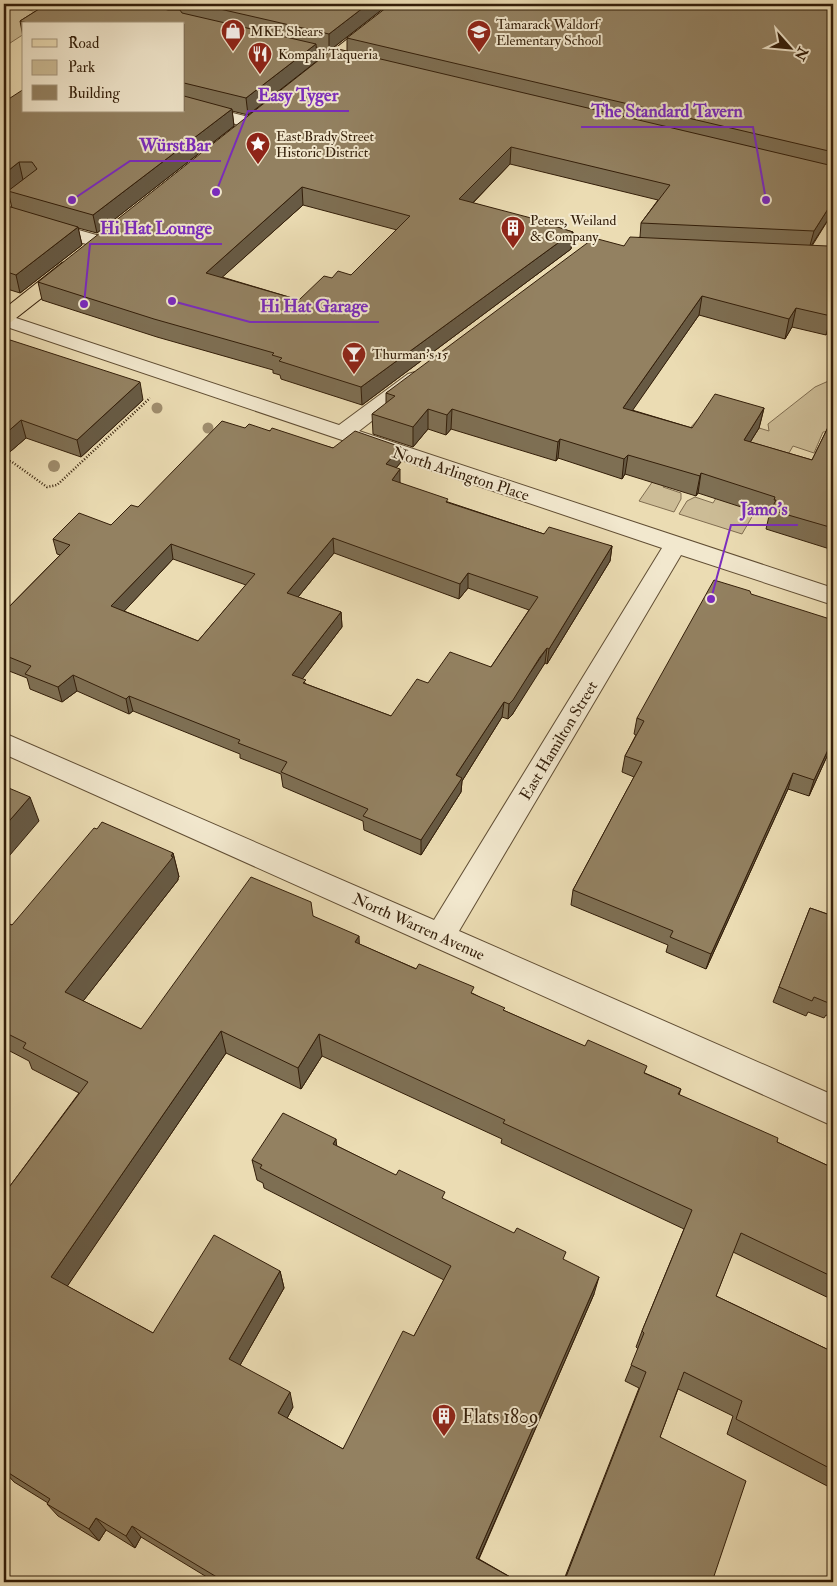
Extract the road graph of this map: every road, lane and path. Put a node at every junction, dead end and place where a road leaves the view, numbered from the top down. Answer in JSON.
{"nodes":[{"id":1,"x":401,"y":4,"type":"edge"},
{"id":2,"x":268,"y":42,"type":"edge"},
{"id":3,"x":333,"y":58,"type":"junction"},
{"id":4,"x":377,"y":68,"type":"edge"},
{"id":5,"x":301,"y":83,"type":"edge"},
{"id":6,"x":185,"y":106,"type":"edge"},
{"id":7,"x":265,"y":112,"type":"edge"},
{"id":8,"x":251,"y":123,"type":"junction"},
{"id":9,"x":236,"y":134,"type":"edge"},
{"id":10,"x":6,"y":206,"type":"edge"},
{"id":11,"x":106,"y":238,"type":"joint"},
{"id":12,"x":4,"y":319,"type":"edge"},
{"id":13,"x":428,"y":368,"type":"edge"},
{"id":14,"x":152,"y":396,"type":"dead end"},
{"id":15,"x":342,"y":433,"type":"junction"},
{"id":16,"x":4,"y":459,"type":"edge"},
{"id":17,"x":676,"y":544,"type":"junction"},
{"id":18,"x":833,"y":597,"type":"edge"},
{"id":19,"x":4,"y":743,"type":"edge"},
{"id":20,"x":441,"y":935,"type":"junction"},
{"id":21,"x":833,"y":1111,"type":"edge"}],
"edges":[{"from":1,"to":3,"type":"main road"},
{"from":2,"to":3,"type":"street"},
{"from":3,"to":4,"type":"street"},
{"from":3,"to":5,"type":"main road"},
{"from":6,"to":8,"type":"street"},
{"from":7,"to":8,"type":"main road"},
{"from":8,"to":9,"type":"main road"},
{"from":10,"to":11,"type":"street"},
{"from":11,"to":12,"type":"main road"},
{"from":12,"to":15,"type":"street","name":"North Arlington Place"},
{"from":13,"to":15,"type":"street"},
{"from":14,"to":16,"type":"path"},
{"from":15,"to":17,"type":"street","name":"North Arlington Place"},
{"from":17,"to":18,"type":"street","name":"North Arlington Place"},
{"from":17,"to":20,"type":"street","name":"East Hamilton Street"},
{"from":19,"to":20,"type":"street","name":"North Warren Avenue"},
{"from":20,"to":21,"type":"street","name":"North Warren Avenue"}]}
